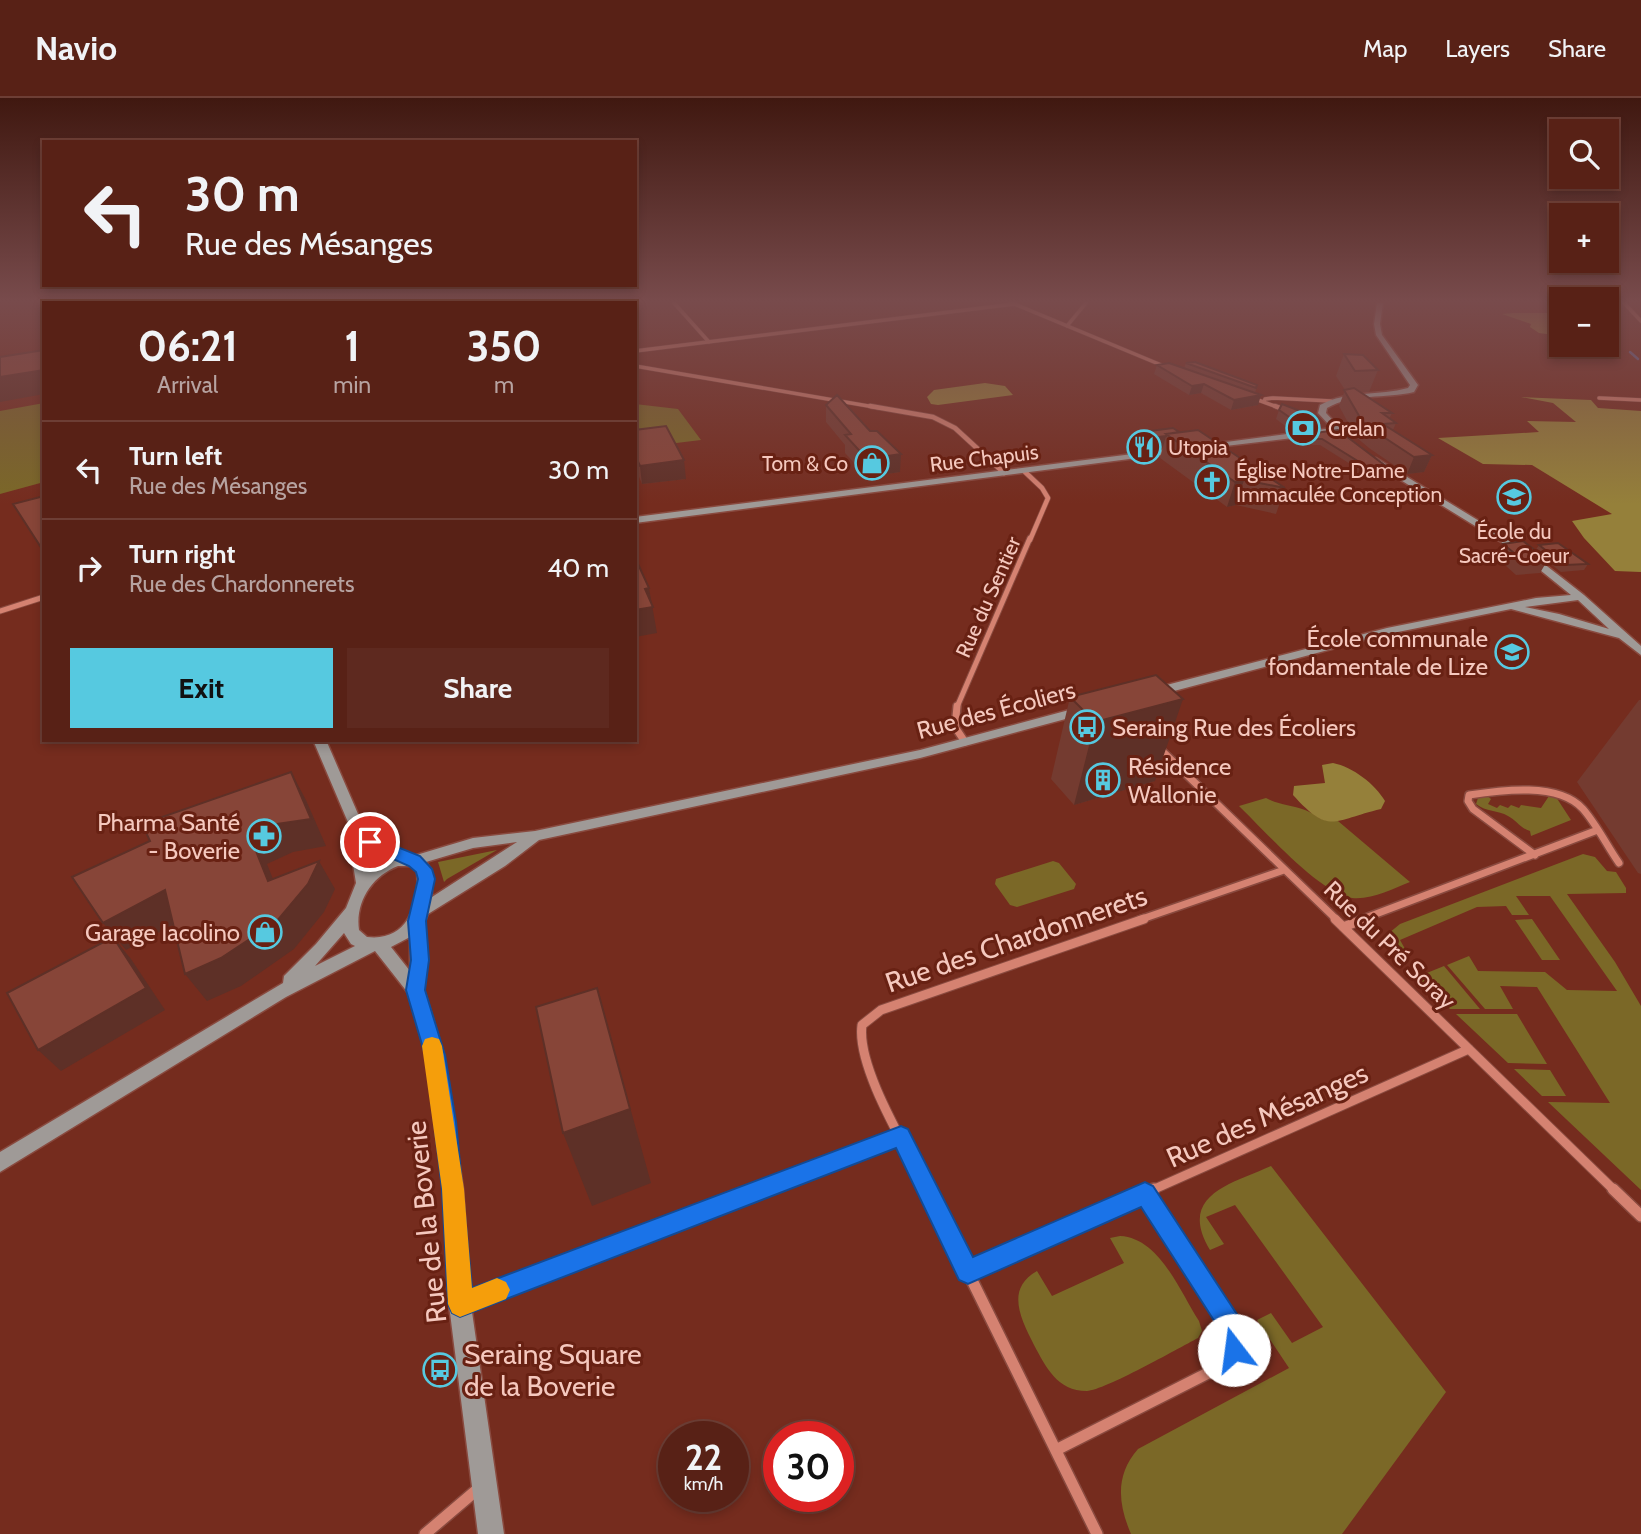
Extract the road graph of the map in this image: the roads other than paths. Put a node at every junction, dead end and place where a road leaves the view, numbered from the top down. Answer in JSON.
{"nodes":[{"id":1,"x":658,"y":370,"type":"edge"},
{"id":2,"x":1405,"y":370,"type":"edge"},
{"id":3,"x":1247,"y":396,"type":"edge"},
{"id":4,"x":1599,"y":398,"type":"dead end"},
{"id":5,"x":1641,"y":400,"type":"edge"},
{"id":6,"x":1331,"y":401,"type":"junction"},
{"id":7,"x":1264,"y":402,"type":"junction"},
{"id":8,"x":1297,"y":414,"type":"edge"},
{"id":9,"x":1337,"y":430,"type":"junction"},
{"id":10,"x":1351,"y":442,"type":"edge"},
{"id":11,"x":1364,"y":452,"type":"edge"},
{"id":12,"x":1024,"y":471,"type":"junction"},
{"id":13,"x":1004,"y":473,"type":"junction"},
{"id":14,"x":637,"y":520,"type":"edge"},
{"id":15,"x":1580,"y":597,"type":"junction"},
{"id":16,"x":42,"y":598,"type":"edge"},
{"id":17,"x":1508,"y":607,"type":"junction"},
{"id":18,"x":0,"y":611,"type":"edge"},
{"id":19,"x":1627,"y":638,"type":"junction"},
{"id":20,"x":1641,"y":652,"type":"edge"},
{"id":21,"x":1146,"y":694,"type":"edge"},
{"id":22,"x":1101,"y":706,"type":"edge"},
{"id":23,"x":320,"y":742,"type":"edge"},
{"id":24,"x":965,"y":742,"type":"junction"},
{"id":25,"x":1154,"y":744,"type":"edge"},
{"id":26,"x":1595,"y":831,"type":"junction"},
{"id":27,"x":534,"y":836,"type":"junction"},
{"id":28,"x":363,"y":841,"type":"junction"},
{"id":29,"x":1535,"y":855,"type":"junction"},
{"id":30,"x":410,"y":860,"type":"junction"},
{"id":31,"x":1619,"y":863,"type":"dead end"},
{"id":32,"x":1284,"y":870,"type":"junction"},
{"id":33,"x":363,"y":881,"type":"junction"},
{"id":34,"x":354,"y":908,"type":"junction"},
{"id":35,"x":419,"y":916,"type":"junction"},
{"id":36,"x":1343,"y":927,"type":"junction"},
{"id":37,"x":377,"y":944,"type":"junction"},
{"id":38,"x":416,"y":990,"type":"junction"},
{"id":39,"x":280,"y":992,"type":"junction"},
{"id":40,"x":1469,"y":1049,"type":"junction"},
{"id":41,"x":901,"y":1136,"type":"junction"},
{"id":42,"x":0,"y":1163,"type":"edge"},
{"id":43,"x":1145,"y":1194,"type":"junction"},
{"id":44,"x":1641,"y":1216,"type":"edge"},
{"id":45,"x":968,"y":1272,"type":"junction"},
{"id":46,"x":460,"y":1304,"type":"junction"},
{"id":47,"x":1056,"y":1450,"type":"junction"},
{"id":48,"x":485,"y":1483,"type":"junction"},
{"id":49,"x":425,"y":1534,"type":"edge"},
{"id":50,"x":491,"y":1534,"type":"edge"},
{"id":51,"x":1097,"y":1534,"type":"edge"}],
"edges":[{"from":1,"to":13,"type":"street"},
{"from":2,"to":6,"type":"street"},
{"from":3,"to":7,"type":"street"},
{"from":4,"to":5,"type":"street"},
{"from":6,"to":7,"type":"street"},
{"from":6,"to":9,"type":"street"},
{"from":7,"to":8,"type":"street"},
{"from":9,"to":10,"type":"street"},
{"from":9,"to":12,"type":"street","name":"Rue Chapuis"},
{"from":11,"to":15,"type":"street"},
{"from":12,"to":13,"type":"street","name":"Rue Chapuis"},
{"from":12,"to":24,"type":"street","name":"Rue du Sentier"},
{"from":13,"to":14,"type":"street","name":"Rue Chapuis"},
{"from":15,"to":17,"type":"street"},
{"from":15,"to":19,"type":"street"},
{"from":16,"to":18,"type":"street"},
{"from":17,"to":19,"type":"street"},
{"from":17,"to":21,"type":"street"},
{"from":19,"to":20,"type":"street"},
{"from":22,"to":24,"type":"street","name":"Rue des Écoliers"},
{"from":23,"to":28,"type":"street","name":"Rue de la Boverie"},
{"from":24,"to":27,"type":"street","name":"Rue des Écoliers"},
{"from":25,"to":32,"type":"street","name":"Rue du Pré Soray"},
{"from":26,"to":29,"type":"street"},
{"from":26,"to":29,"type":"street"},
{"from":26,"to":31,"type":"street"},
{"from":27,"to":30,"type":"street","name":"Rue des Écoliers"},
{"from":27,"to":35,"type":"street","name":"Rue des Écoliers"},
{"from":28,"to":30,"type":"street"},
{"from":28,"to":33,"type":"street","name":"Rue de la Boverie"},
{"from":29,"to":36,"type":"street"},
{"from":30,"to":33,"type":"street"},
{"from":30,"to":35,"type":"street","name":"Rue de la Boverie"},
{"from":32,"to":36,"type":"street","name":"Rue du Pré Soray"},
{"from":32,"to":41,"type":"street","name":"Rue des Chardonnerets"},
{"from":33,"to":34,"type":"street","name":"Rue de la Boverie"},
{"from":34,"to":37,"type":"street","name":"Rue de la Boverie"},
{"from":34,"to":39,"type":"street"},
{"from":35,"to":37,"type":"street"},
{"from":35,"to":38,"type":"street","name":"Rue de la Boverie"},
{"from":36,"to":40,"type":"street","name":"Rue du Pré Soray"},
{"from":37,"to":38,"type":"street","name":"Rue de la Boverie"},
{"from":37,"to":39,"type":"street"},
{"from":38,"to":46,"type":"street","name":"Rue de la Boverie"},
{"from":39,"to":42,"type":"street"},
{"from":40,"to":43,"type":"street","name":"Rue des Mésanges"},
{"from":40,"to":44,"type":"street","name":"Rue du Pré Soray"},
{"from":41,"to":45,"type":"street","name":"Rue des Chardonnerets"},
{"from":41,"to":46,"type":"street"},
{"from":43,"to":45,"type":"street","name":"Rue des Mésanges"},
{"from":43,"to":47,"type":"street"},
{"from":45,"to":47,"type":"street","name":"Rue des Chardonnerets"},
{"from":46,"to":48,"type":"street","name":"Rue de la Boverie"},
{"from":47,"to":51,"type":"street","name":"Rue des Chardonnerets"},
{"from":48,"to":49,"type":"street"},
{"from":48,"to":50,"type":"street","name":"Rue de la Boverie"}]}
